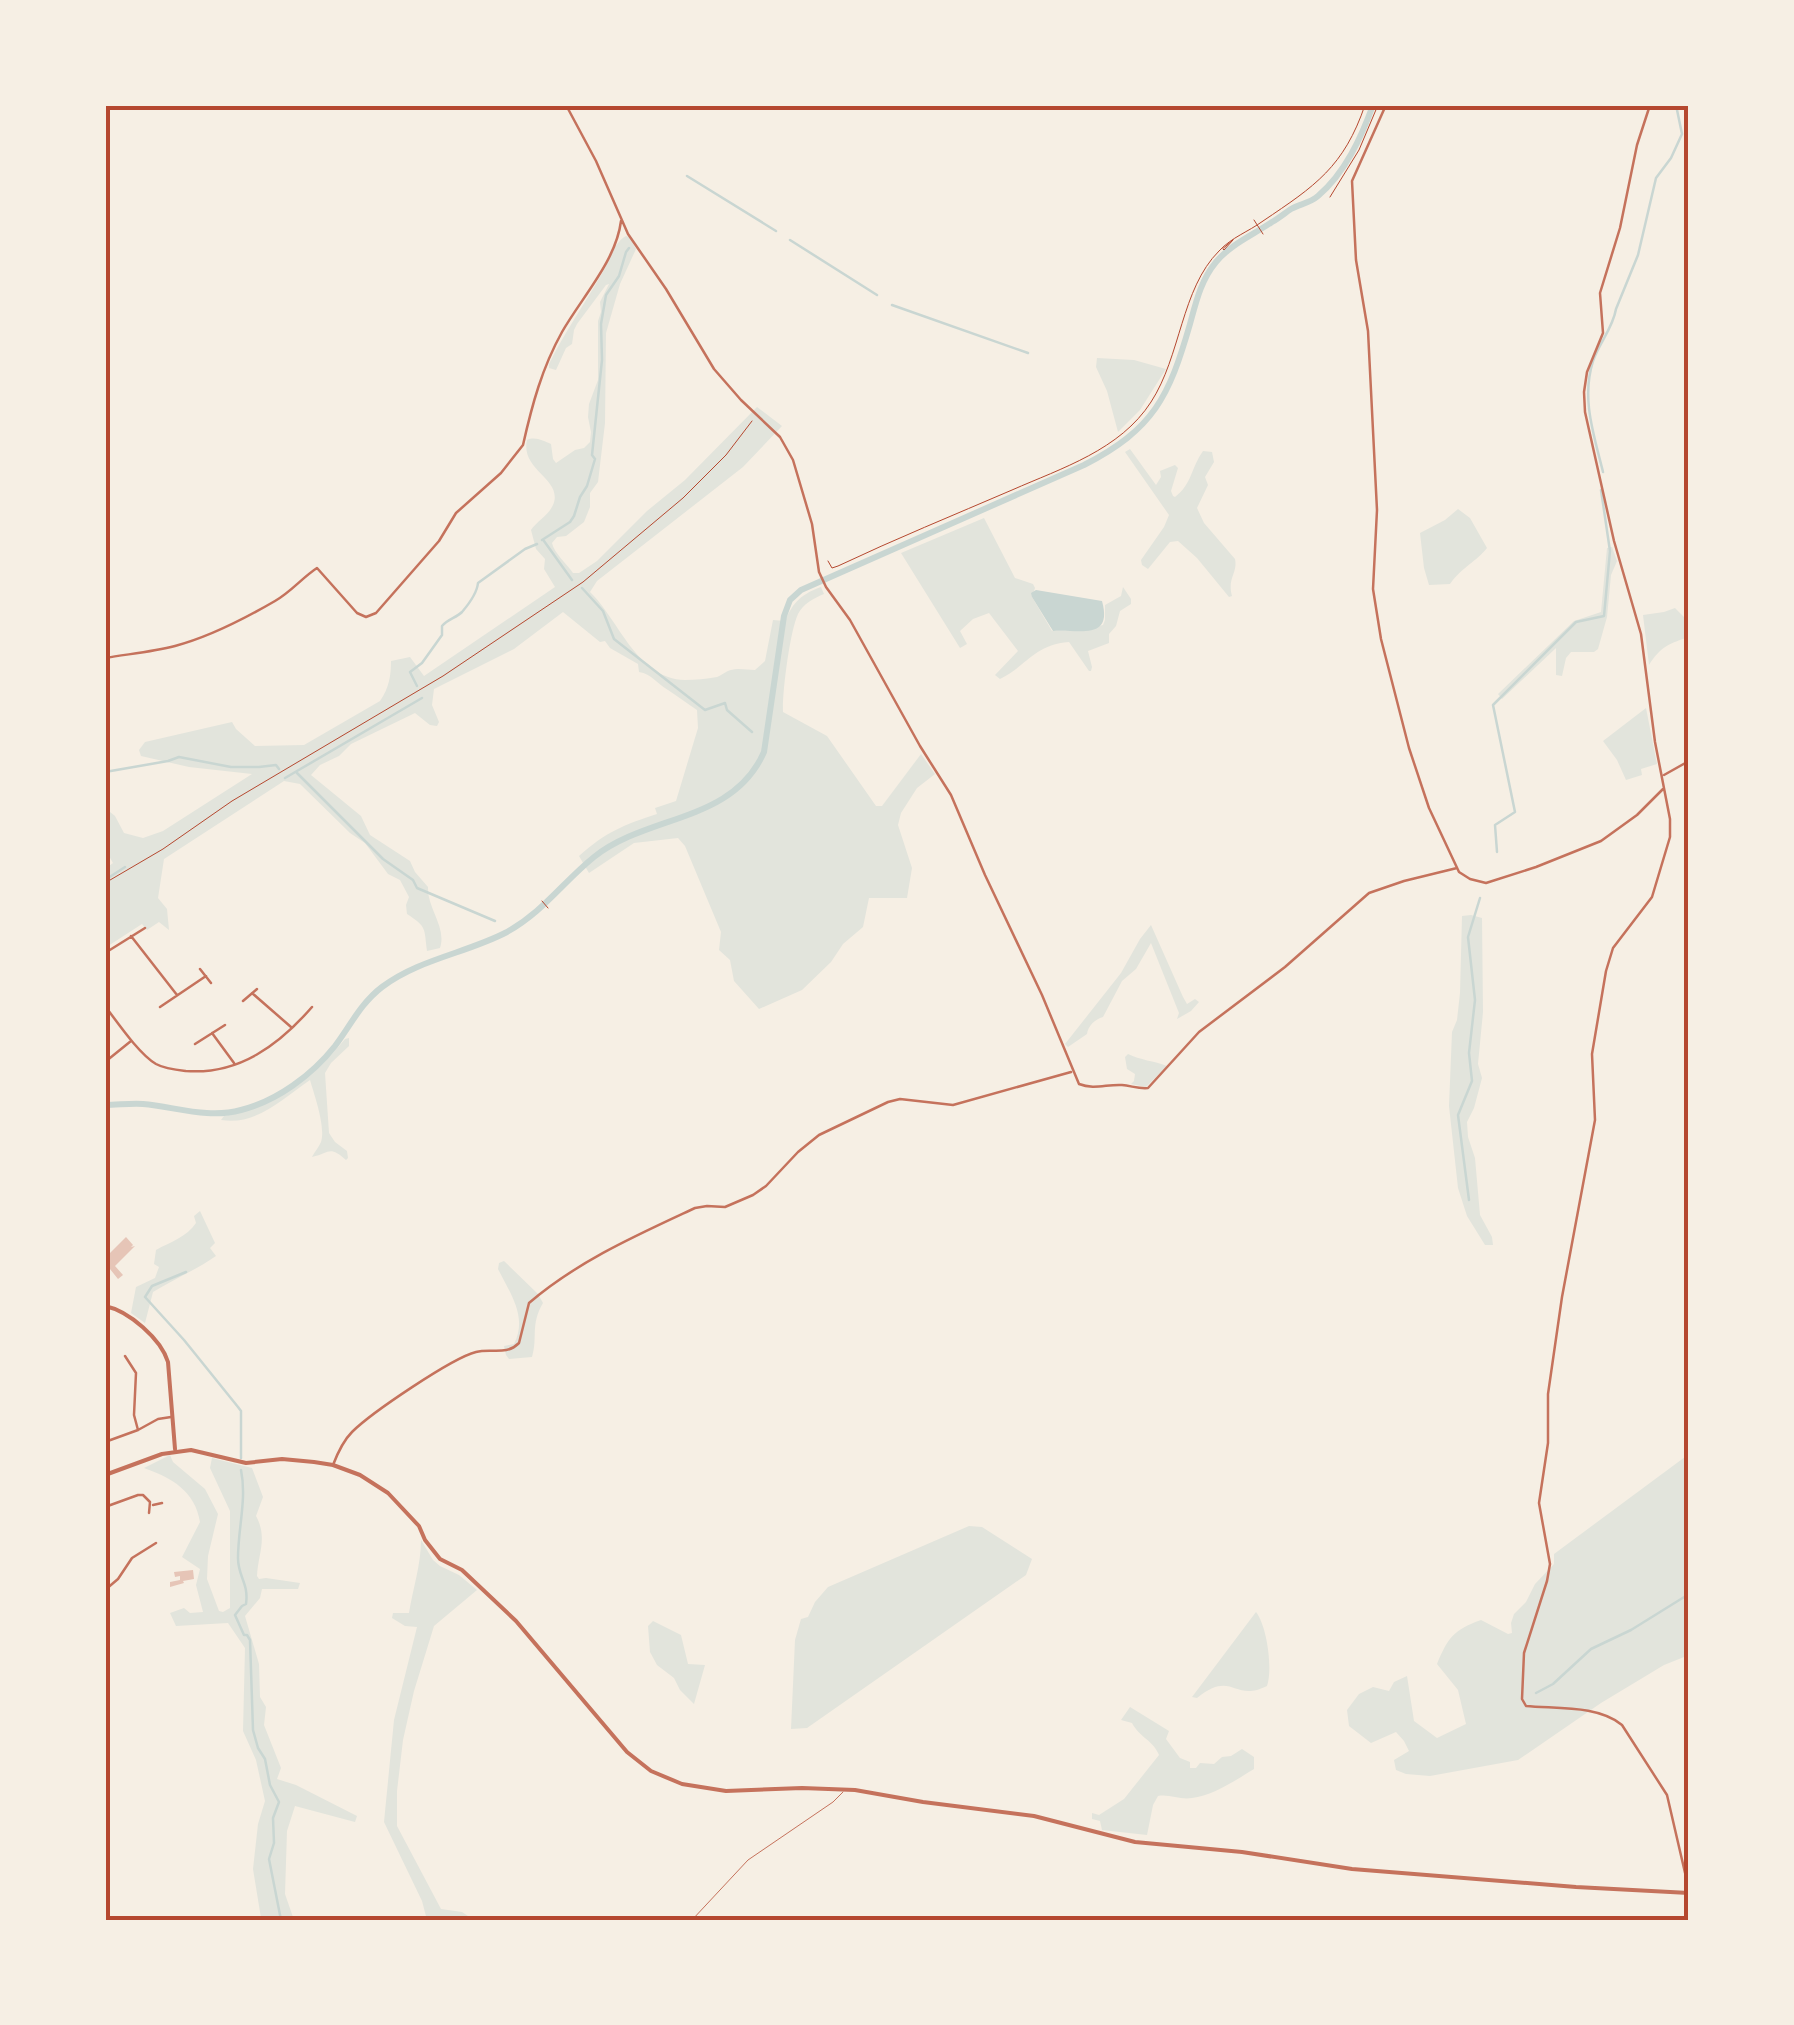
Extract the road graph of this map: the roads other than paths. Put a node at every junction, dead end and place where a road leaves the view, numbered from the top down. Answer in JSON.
{"nodes":[{"id":1,"x":566,"y":105,"type":"edge"},
{"id":2,"x":1386,"y":105,"type":"edge"},
{"id":3,"x":1650,"y":105,"type":"edge"},
{"id":4,"x":622,"y":220,"type":"junction"},
{"id":5,"x":620,"y":234,"type":"junction"},
{"id":6,"x":628,"y":234,"type":"junction"},
{"id":7,"x":105,"y":658,"type":"edge"},
{"id":8,"x":1689,"y":760,"type":"edge"},
{"id":9,"x":1663,"y":776,"type":"junction"},
{"id":10,"x":1665,"y":789,"type":"junction"},
{"id":11,"x":1457,"y":868,"type":"junction"},
{"id":12,"x":145,"y":928,"type":"dead end"},
{"id":13,"x":132,"y":936,"type":"junction"},
{"id":14,"x":105,"y":953,"type":"edge"},
{"id":15,"x":200,"y":969,"type":"dead end"},
{"id":16,"x":206,"y":976,"type":"junction"},
{"id":17,"x":211,"y":983,"type":"dead end"},
{"id":18,"x":257,"y":989,"type":"dead end"},
{"id":19,"x":252,"y":993,"type":"junction"},
{"id":20,"x":177,"y":995,"type":"junction"},
{"id":21,"x":243,"y":1001,"type":"dead end"},
{"id":22,"x":105,"y":1006,"type":"edge"},
{"id":23,"x":160,"y":1007,"type":"dead end"},
{"id":24,"x":312,"y":1007,"type":"dead end"},
{"id":25,"x":225,"y":1026,"type":"dead end"},
{"id":26,"x":292,"y":1028,"type":"junction"},
{"id":27,"x":212,"y":1033,"type":"junction"},
{"id":28,"x":132,"y":1040,"type":"junction"},
{"id":29,"x":195,"y":1044,"type":"dead end"},
{"id":30,"x":105,"y":1062,"type":"edge"},
{"id":31,"x":234,"y":1065,"type":"junction"},
{"id":32,"x":1072,"y":1072,"type":"junction"},
{"id":33,"x":105,"y":1306,"type":"edge"},
{"id":34,"x":128,"y":1357,"type":"dead end"},
{"id":35,"x":171,"y":1417,"type":"junction"},
{"id":36,"x":138,"y":1430,"type":"junction"},
{"id":37,"x":105,"y":1442,"type":"edge"},
{"id":38,"x":175,"y":1451,"type":"junction"},
{"id":39,"x":333,"y":1464,"type":"junction"},
{"id":40,"x":105,"y":1474,"type":"edge"},
{"id":41,"x":162,"y":1503,"type":"dead end"},
{"id":42,"x":152,"y":1505,"type":"junction"},
{"id":43,"x":105,"y":1507,"type":"edge"},
{"id":44,"x":149,"y":1513,"type":"dead end"},
{"id":45,"x":156,"y":1542,"type":"dead end"},
{"id":46,"x":138,"y":1552,"type":"junction"},
{"id":47,"x":144,"y":1562,"type":"dead end"},
{"id":48,"x":105,"y":1590,"type":"edge"},
{"id":49,"x":844,"y":1790,"type":"junction"},
{"id":50,"x":1689,"y":1892,"type":"edge"},
{"id":51,"x":692,"y":1920,"type":"edge"}],
"edges":[{"from":1,"to":4,"type":"street"},
{"from":2,"to":11,"type":"street"},
{"from":3,"to":9,"type":"street"},
{"from":4,"to":5,"type":"street"},
{"from":4,"to":6,"type":"street"},
{"from":5,"to":6,"type":"street"},
{"from":5,"to":7,"type":"street"},
{"from":6,"to":32,"type":"street"},
{"from":8,"to":9,"type":"street"},
{"from":9,"to":10,"type":"street"},
{"from":10,"to":11,"type":"street"},
{"from":10,"to":50,"type":"street"},
{"from":11,"to":32,"type":"street"},
{"from":12,"to":13,"type":"street"},
{"from":13,"to":14,"type":"street"},
{"from":13,"to":20,"type":"street"},
{"from":15,"to":16,"type":"street"},
{"from":16,"to":17,"type":"street"},
{"from":16,"to":20,"type":"street"},
{"from":18,"to":19,"type":"street"},
{"from":19,"to":21,"type":"street"},
{"from":19,"to":26,"type":"street"},
{"from":20,"to":23,"type":"street"},
{"from":22,"to":28,"type":"street"},
{"from":24,"to":26,"type":"street"},
{"from":25,"to":27,"type":"street"},
{"from":26,"to":31,"type":"street"},
{"from":27,"to":29,"type":"street"},
{"from":27,"to":31,"type":"street"},
{"from":28,"to":30,"type":"street"},
{"from":28,"to":31,"type":"street"},
{"from":32,"to":39,"type":"street"},
{"from":33,"to":35,"type":"street"},
{"from":34,"to":36,"type":"street"},
{"from":35,"to":36,"type":"street"},
{"from":35,"to":38,"type":"street"},
{"from":36,"to":37,"type":"street"},
{"from":38,"to":39,"type":"street"},
{"from":38,"to":40,"type":"street"},
{"from":39,"to":49,"type":"street"},
{"from":41,"to":42,"type":"street"},
{"from":42,"to":43,"type":"street"},
{"from":42,"to":44,"type":"street"},
{"from":45,"to":46,"type":"street"},
{"from":46,"to":47,"type":"street"},
{"from":46,"to":48,"type":"street"},
{"from":49,"to":50,"type":"street"},
{"from":49,"to":51,"type":"lane"}]}
